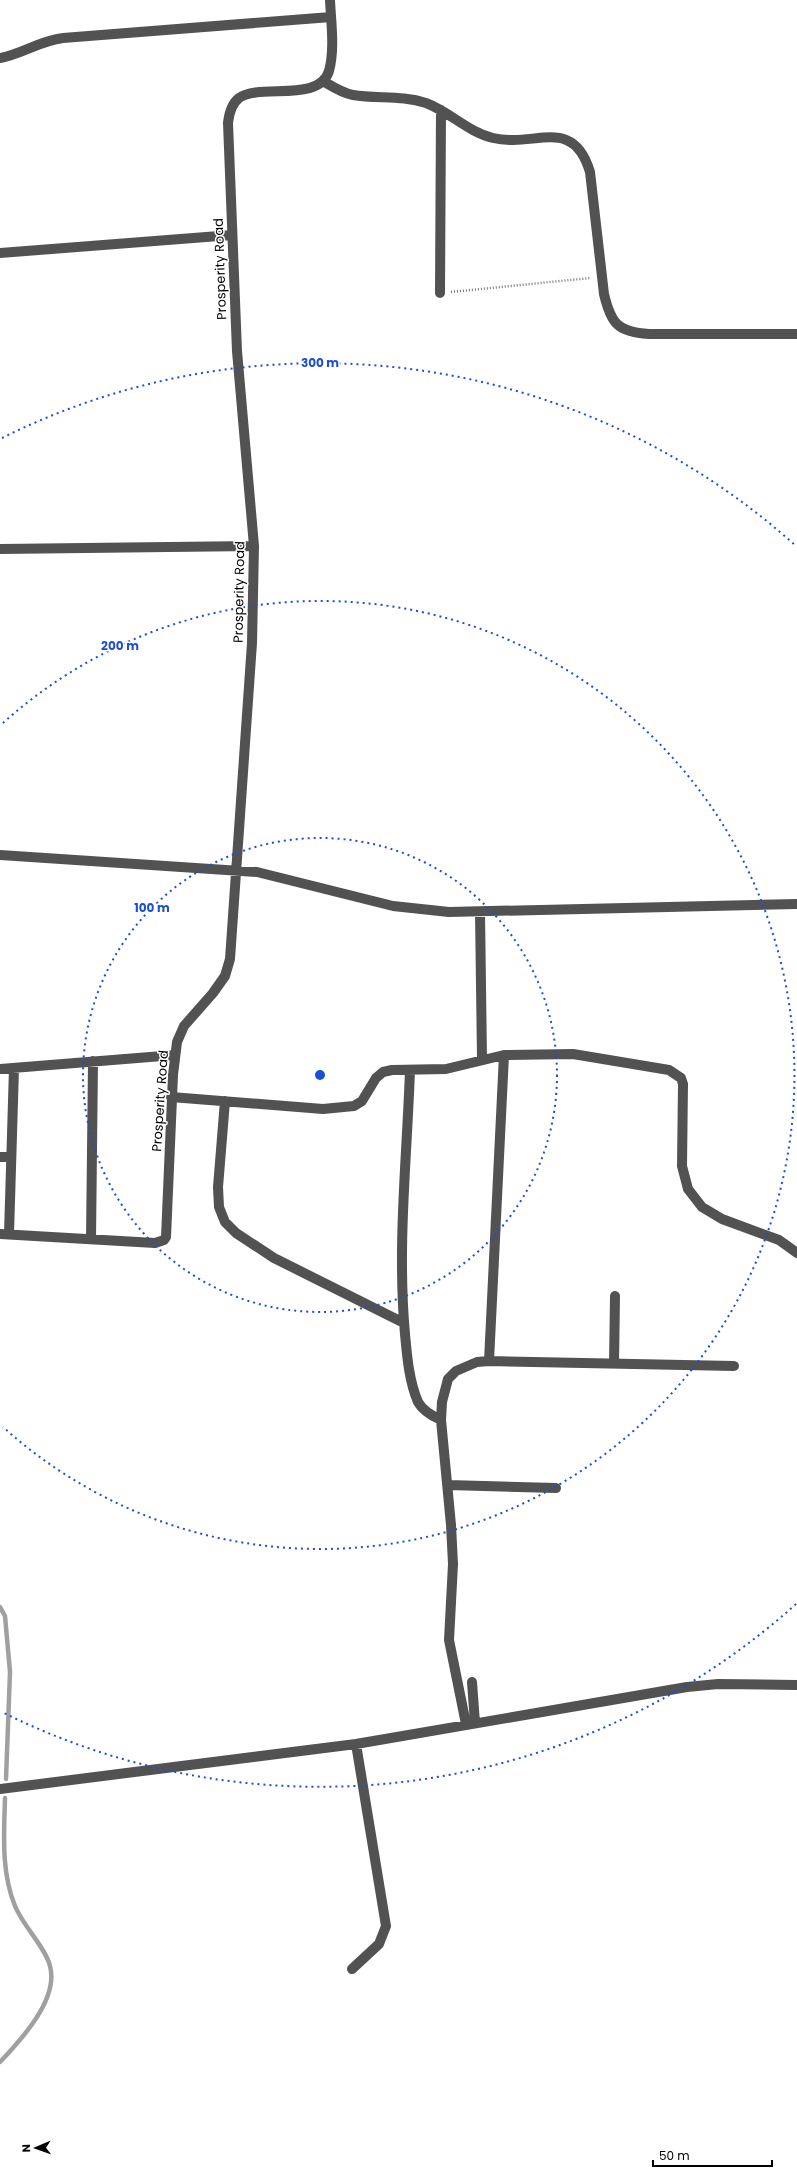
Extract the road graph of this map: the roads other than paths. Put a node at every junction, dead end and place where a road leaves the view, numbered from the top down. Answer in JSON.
{"nodes":[{"id":1,"x":330,"y":0,"type":"edge"},
{"id":2,"x":330,"y":17,"type":"junction"},
{"id":3,"x":0,"y":58,"type":"edge"},
{"id":4,"x":323,"y":81,"type":"junction"},
{"id":5,"x":441,"y":110,"type":"junction"},
{"id":6,"x":232,"y":235,"type":"junction"},
{"id":7,"x":0,"y":253,"type":"edge"},
{"id":8,"x":440,"y":293,"type":"road end"},
{"id":9,"x":797,"y":334,"type":"edge"},
{"id":10,"x":254,"y":546,"type":"junction"},
{"id":11,"x":0,"y":549,"type":"edge"},
{"id":12,"x":0,"y":855,"type":"edge"},
{"id":13,"x":237,"y":870,"type":"junction"},
{"id":14,"x":797,"y":904,"type":"edge"},
{"id":15,"x":480,"y":912,"type":"junction"},
{"id":16,"x":175,"y":1055,"type":"junction"},
{"id":17,"x":504,"y":1055,"type":"junction"},
{"id":18,"x":482,"y":1059,"type":"junction"},
{"id":19,"x":93,"y":1061,"type":"junction"},
{"id":20,"x":14,"y":1068,"type":"junction"},
{"id":21,"x":0,"y":1069,"type":"edge"},
{"id":22,"x":410,"y":1070,"type":"junction"},
{"id":23,"x":171,"y":1098,"type":"junction"},
{"id":24,"x":225,"y":1101,"type":"junction"},
{"id":25,"x":0,"y":1157,"type":"edge"},
{"id":26,"x":11,"y":1157,"type":"junction"},
{"id":27,"x":5,"y":1234,"type":"edge"},
{"id":28,"x":91,"y":1239,"type":"junction"},
{"id":29,"x":797,"y":1253,"type":"edge"},
{"id":30,"x":615,"y":1296,"type":"dead end"},
{"id":31,"x":404,"y":1323,"type":"junction"},
{"id":32,"x":489,"y":1361,"type":"junction"},
{"id":33,"x":614,"y":1364,"type":"junction"},
{"id":34,"x":734,"y":1366,"type":"dead end"},
{"id":35,"x":441,"y":1420,"type":"junction"},
{"id":36,"x":448,"y":1485,"type":"junction"},
{"id":37,"x":556,"y":1488,"type":"dead end"},
{"id":38,"x":472,"y":1682,"type":"dead end"},
{"id":39,"x":797,"y":1685,"type":"edge"},
{"id":40,"x":470,"y":1724,"type":"junction"},
{"id":41,"x":356,"y":1744,"type":"junction"},
{"id":42,"x":0,"y":1788,"type":"edge"},
{"id":43,"x":352,"y":1969,"type":"dead end"}],
"edges":[{"from":1,"to":2,"type":"street"},
{"from":2,"to":3,"type":"street"},
{"from":2,"to":4,"type":"street"},
{"from":4,"to":5,"type":"street"},
{"from":4,"to":6,"type":"street","name":"Prosperity Road"},
{"from":5,"to":8,"type":"street"},
{"from":5,"to":9,"type":"street"},
{"from":6,"to":7,"type":"street"},
{"from":6,"to":10,"type":"street","name":"Prosperity Road"},
{"from":10,"to":11,"type":"street"},
{"from":10,"to":13,"type":"street","name":"Prosperity Road"},
{"from":12,"to":13,"type":"street"},
{"from":13,"to":15,"type":"street"},
{"from":13,"to":16,"type":"street","name":"Prosperity Road"},
{"from":14,"to":15,"type":"street"},
{"from":15,"to":18,"type":"street"},
{"from":16,"to":19,"type":"street"},
{"from":16,"to":23,"type":"street","name":"Prosperity Road"},
{"from":17,"to":18,"type":"street"},
{"from":17,"to":29,"type":"street"},
{"from":17,"to":32,"type":"street"},
{"from":18,"to":22,"type":"street"},
{"from":19,"to":20,"type":"street"},
{"from":19,"to":28,"type":"street"},
{"from":20,"to":21,"type":"street"},
{"from":20,"to":26,"type":"street"},
{"from":22,"to":24,"type":"street"},
{"from":22,"to":31,"type":"street"},
{"from":23,"to":24,"type":"street"},
{"from":23,"to":28,"type":"street","name":"Prosperity Road"},
{"from":24,"to":31,"type":"street"},
{"from":25,"to":26,"type":"street"},
{"from":26,"to":27,"type":"street"},
{"from":27,"to":28,"type":"street"},
{"from":30,"to":33,"type":"street"},
{"from":31,"to":35,"type":"street"},
{"from":32,"to":33,"type":"street"},
{"from":32,"to":35,"type":"street"},
{"from":33,"to":34,"type":"street"},
{"from":35,"to":36,"type":"street"},
{"from":36,"to":37,"type":"street"},
{"from":36,"to":40,"type":"street"},
{"from":38,"to":40,"type":"street"},
{"from":39,"to":40,"type":"street"},
{"from":40,"to":41,"type":"street"},
{"from":41,"to":42,"type":"street"},
{"from":41,"to":43,"type":"street"}]}
